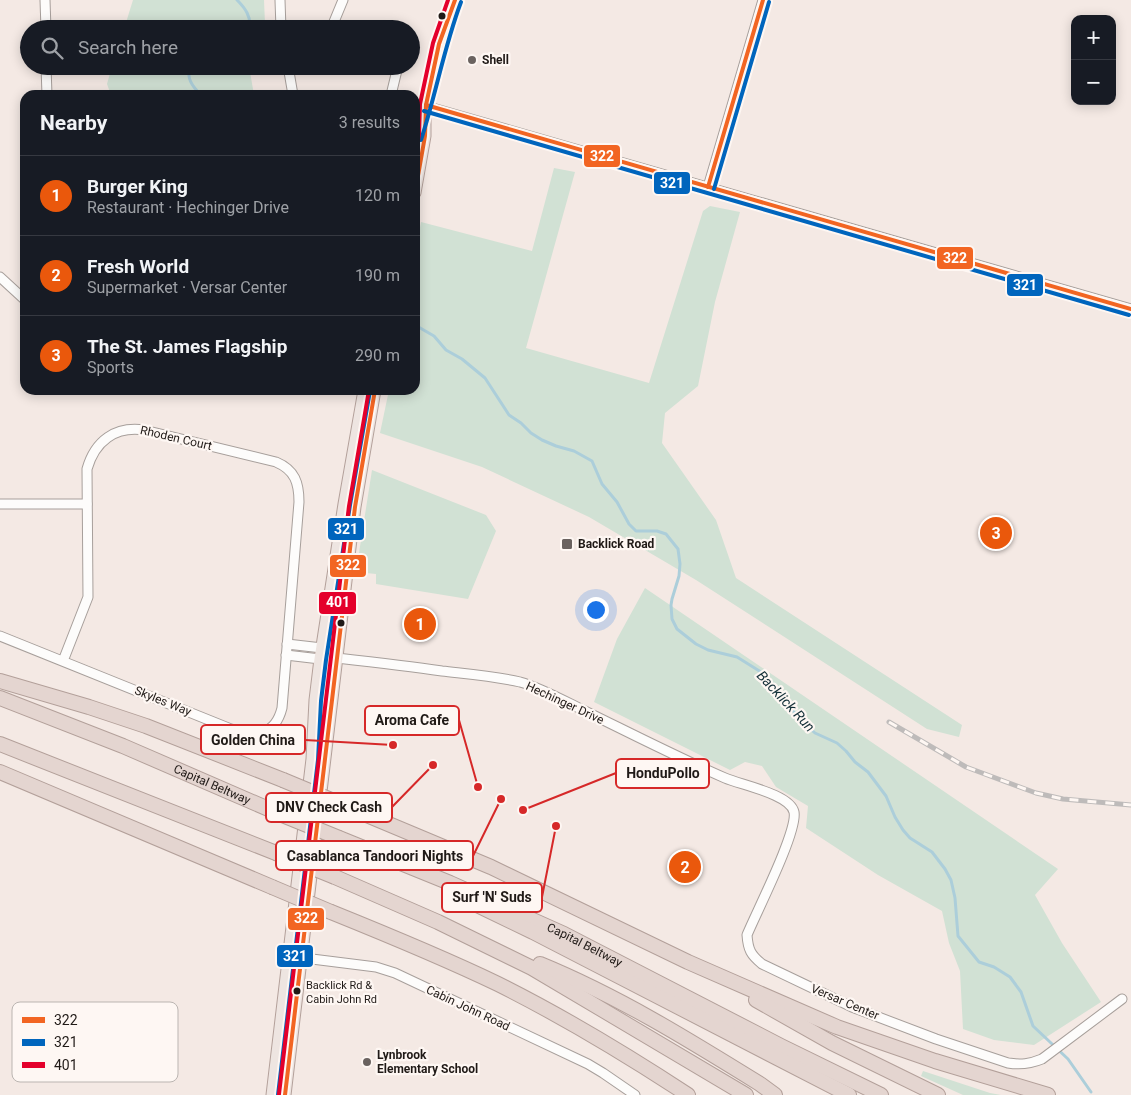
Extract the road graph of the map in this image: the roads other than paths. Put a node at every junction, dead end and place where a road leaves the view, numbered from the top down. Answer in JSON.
{"nodes":[{"id":1,"x":45,"y":0,"type":"edge"},
{"id":2,"x":280,"y":0,"type":"edge"},
{"id":3,"x":342,"y":0,"type":"edge"},
{"id":4,"x":454,"y":0,"type":"edge"},
{"id":5,"x":763,"y":0,"type":"edge"},
{"id":6,"x":46,"y":20,"type":"edge"},
{"id":7,"x":281,"y":20,"type":"edge"},
{"id":8,"x":334,"y":20,"type":"edge"},
{"id":9,"x":46,"y":75,"type":"edge"},
{"id":10,"x":290,"y":75,"type":"edge"},
{"id":11,"x":396,"y":75,"type":"edge"},
{"id":12,"x":47,"y":90,"type":"edge"},
{"id":13,"x":292,"y":90,"type":"edge"},
{"id":14,"x":392,"y":90,"type":"edge"},
{"id":15,"x":420,"y":104,"type":"edge"},
{"id":16,"x":420,"y":164,"type":"edge"},
{"id":17,"x":708,"y":187,"type":"junction"},
{"id":18,"x":0,"y":277,"type":"edge"},
{"id":19,"x":20,"y":295,"type":"edge"},
{"id":20,"x":1131,"y":309,"type":"edge"},
{"id":21,"x":366,"y":397,"type":"edge"},
{"id":22,"x":0,"y":504,"type":"edge"},
{"id":23,"x":87,"y":504,"type":"junction"},
{"id":24,"x":350,"y":505,"type":"junction"},
{"id":25,"x":0,"y":636,"type":"edge"},
{"id":26,"x":287,"y":644,"type":"junction"},
{"id":27,"x":321,"y":654,"type":"junction"},
{"id":28,"x":286,"y":656,"type":"junction"},
{"id":29,"x":337,"y":658,"type":"junction"},
{"id":30,"x":63,"y":661,"type":"junction"},
{"id":31,"x":0,"y":681,"type":"edge"},
{"id":32,"x":0,"y":698,"type":"edge"},
{"id":33,"x":0,"y":744,"type":"edge"},
{"id":34,"x":0,"y":772,"type":"edge"},
{"id":35,"x":752,"y":787,"type":"joint"},
{"id":36,"x":339,"y":838,"type":"junction"},
{"id":37,"x":438,"y":922,"type":"junction"},
{"id":38,"x":290,"y":956,"type":"junction"},
{"id":39,"x":302,"y":958,"type":"junction"},
{"id":40,"x":688,"y":962,"type":"junction"},
{"id":41,"x":1122,"y":999,"type":"dead end"},
{"id":42,"x":815,"y":1078,"type":"junction"},
{"id":43,"x":760,"y":1084,"type":"junction"},
{"id":44,"x":686,"y":1094,"type":"edge"},
{"id":45,"x":272,"y":1095,"type":"edge"},
{"id":46,"x":285,"y":1095,"type":"edge"},
{"id":47,"x":633,"y":1095,"type":"edge"},
{"id":48,"x":746,"y":1095,"type":"edge"},
{"id":49,"x":775,"y":1095,"type":"edge"},
{"id":50,"x":783,"y":1095,"type":"edge"},
{"id":51,"x":843,"y":1095,"type":"edge"},
{"id":52,"x":849,"y":1095,"type":"edge"},
{"id":53,"x":882,"y":1095,"type":"edge"},
{"id":54,"x":938,"y":1095,"type":"edge"},
{"id":55,"x":1048,"y":1095,"type":"edge"}],
"edges":[{"from":1,"to":6,"type":"street"},
{"from":2,"to":7,"type":"street"},
{"from":3,"to":8,"type":"street"},
{"from":4,"to":15,"type":"main road"},
{"from":5,"to":17,"type":"street"},
{"from":9,"to":12,"type":"street"},
{"from":10,"to":13,"type":"street"},
{"from":11,"to":14,"type":"street"},
{"from":15,"to":16,"type":"main road"},
{"from":15,"to":17,"type":"street"},
{"from":17,"to":20,"type":"street"},
{"from":18,"to":19,"type":"street"},
{"from":21,"to":24,"type":"main road"},
{"from":22,"to":23,"type":"street"},
{"from":23,"to":26,"type":"street","name":"Rhoden Court"},
{"from":23,"to":30,"type":"street","name":"Rhoden Court"},
{"from":24,"to":27,"type":"main road"},
{"from":24,"to":29,"type":"main road"},
{"from":25,"to":30,"type":"street","name":"Skyles Way"},
{"from":26,"to":27,"type":"street"},
{"from":26,"to":28,"type":"street","name":"Rhoden Court"},
{"from":27,"to":28,"type":"street"},
{"from":27,"to":29,"type":"street"},
{"from":27,"to":38,"type":"main road"},
{"from":28,"to":30,"type":"street","name":"Skyles Way"},
{"from":29,"to":35,"type":"street","name":"Hechinger Drive"},
{"from":29,"to":39,"type":"main road"},
{"from":31,"to":40,"type":"highway","bridge":true},
{"from":32,"to":36,"type":"highway","name":"Capital Beltway","bridge":true},
{"from":33,"to":37,"type":"highway","bridge":true},
{"from":34,"to":44,"type":"highway","bridge":true},
{"from":35,"to":41,"type":"street","name":"Versar Center"},
{"from":36,"to":42,"type":"highway"},
{"from":36,"to":53,"type":"highway","name":"Capital Beltway"},
{"from":37,"to":43,"type":"highway"},
{"from":37,"to":48,"type":"highway"},
{"from":38,"to":39,"type":"street","name":"Cabin John Road"},
{"from":38,"to":45,"type":"main road"},
{"from":39,"to":46,"type":"main road"},
{"from":39,"to":47,"type":"street","name":"Cabin John Road"},
{"from":40,"to":54,"type":"highway"},
{"from":40,"to":55,"type":"highway"},
{"from":42,"to":51,"type":"highway"},
{"from":42,"to":52,"type":"highway"},
{"from":43,"to":49,"type":"highway"},
{"from":43,"to":50,"type":"highway"}]}
